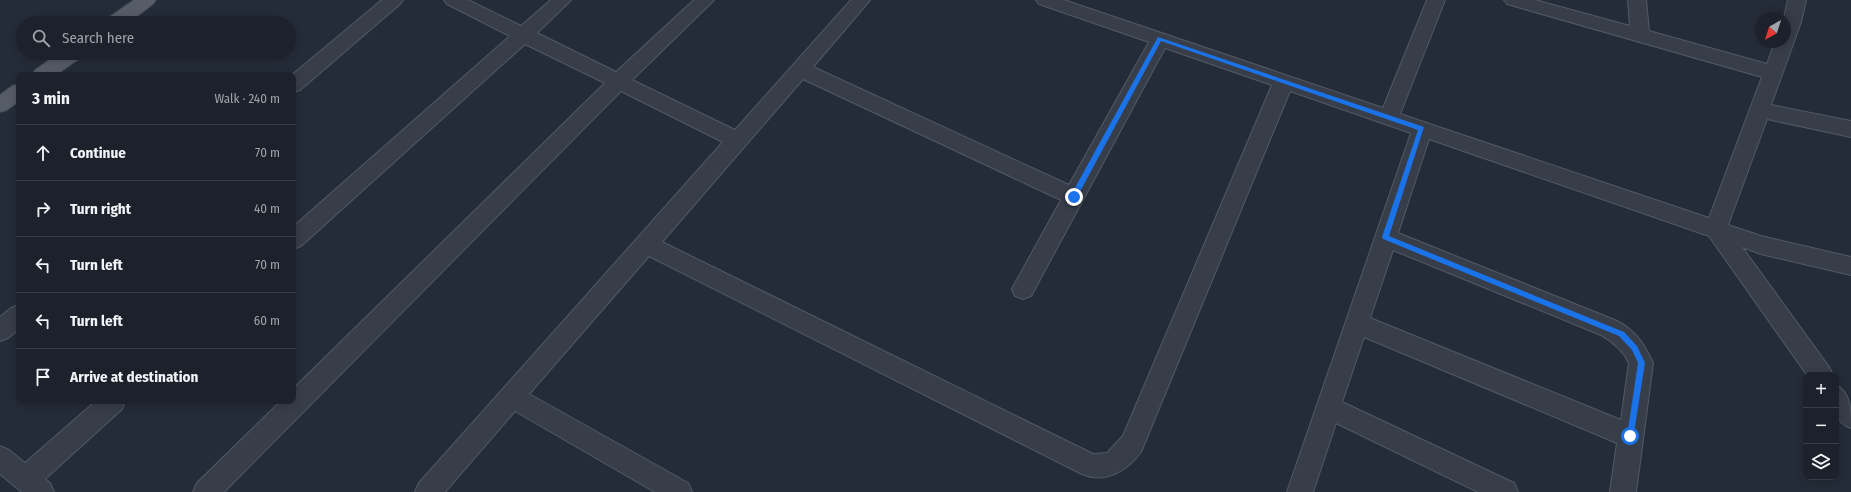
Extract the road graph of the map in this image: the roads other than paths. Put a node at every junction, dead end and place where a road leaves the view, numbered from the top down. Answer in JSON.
{"nodes":[{"id":1,"x":148,"y":0,"type":"edge"},
{"id":2,"x":394,"y":0,"type":"edge"},
{"id":3,"x":453,"y":0,"type":"edge"},
{"id":4,"x":562,"y":0,"type":"edge"},
{"id":5,"x":705,"y":0,"type":"edge"},
{"id":6,"x":861,"y":0,"type":"edge"},
{"id":7,"x":1045,"y":0,"type":"edge"},
{"id":8,"x":1436,"y":0,"type":"edge"},
{"id":9,"x":1514,"y":0,"type":"edge"},
{"id":10,"x":1638,"y":0,"type":"edge"},
{"id":11,"x":1797,"y":0,"type":"edge"},
{"id":12,"x":125,"y":16,"type":"edge"},
{"id":13,"x":523,"y":35,"type":"junction"},
{"id":14,"x":1640,"y":36,"type":"junction"},
{"id":15,"x":1160,"y":39,"type":"junction"},
{"id":16,"x":63,"y":60,"type":"edge"},
{"id":17,"x":800,"y":69,"type":"junction"},
{"id":18,"x":46,"y":72,"type":"edge"},
{"id":19,"x":1774,"y":73,"type":"junction"},
{"id":20,"x":1284,"y":81,"type":"junction"},
{"id":21,"x":296,"y":82,"type":"edge"},
{"id":22,"x":618,"y":82,"type":"junction"},
{"id":23,"x":16,"y":93,"type":"edge"},
{"id":24,"x":0,"y":104,"type":"edge"},
{"id":25,"x":1760,"y":110,"type":"junction"},
{"id":26,"x":1389,"y":117,"type":"junction"},
{"id":27,"x":1422,"y":129,"type":"junction"},
{"id":28,"x":1851,"y":129,"type":"edge"},
{"id":29,"x":737,"y":140,"type":"junction"},
{"id":30,"x":1074,"y":197,"type":"junction"},
{"id":31,"x":1716,"y":229,"type":"junction"},
{"id":32,"x":296,"y":237,"type":"edge"},
{"id":33,"x":1385,"y":237,"type":"junction"},
{"id":34,"x":646,"y":244,"type":"junction"},
{"id":35,"x":1851,"y":266,"type":"edge"},
{"id":36,"x":1023,"y":289,"type":"dead end"},
{"id":37,"x":16,"y":318,"type":"edge"},
{"id":38,"x":1356,"y":323,"type":"junction"},
{"id":39,"x":0,"y":331,"type":"edge"},
{"id":40,"x":1819,"y":372,"type":"edge"},
{"id":41,"x":512,"y":397,"type":"junction"},
{"id":42,"x":1839,"y":400,"type":"edge"},
{"id":43,"x":296,"y":402,"type":"edge"},
{"id":44,"x":110,"y":404,"type":"edge"},
{"id":45,"x":294,"y":404,"type":"edge"},
{"id":46,"x":1328,"y":407,"type":"junction"},
{"id":47,"x":1851,"y":417,"type":"edge"},
{"id":48,"x":1630,"y":436,"type":"junction"},
{"id":49,"x":0,"y":458,"type":"edge"},
{"id":50,"x":33,"y":486,"type":"edge"},
{"id":51,"x":665,"y":489,"type":"edge"},
{"id":52,"x":206,"y":492,"type":"edge"},
{"id":53,"x":428,"y":492,"type":"edge"},
{"id":54,"x":1300,"y":492,"type":"edge"},
{"id":55,"x":1505,"y":492,"type":"edge"},
{"id":56,"x":1622,"y":492,"type":"edge"}],
"edges":[{"from":1,"to":12,"type":"main road"},
{"from":2,"to":21,"type":"street"},
{"from":3,"to":13,"type":"street"},
{"from":4,"to":13,"type":"street"},
{"from":5,"to":22,"type":"street"},
{"from":6,"to":17,"type":"street"},
{"from":7,"to":15,"type":"street"},
{"from":8,"to":26,"type":"street"},
{"from":9,"to":14,"type":"street"},
{"from":10,"to":14,"type":"street"},
{"from":11,"to":19,"type":"street"},
{"from":13,"to":22,"type":"street"},
{"from":13,"to":32,"type":"street"},
{"from":14,"to":19,"type":"street"},
{"from":15,"to":20,"type":"street"},
{"from":15,"to":30,"type":"street"},
{"from":16,"to":18,"type":"main road"},
{"from":17,"to":29,"type":"street"},
{"from":17,"to":30,"type":"street"},
{"from":19,"to":25,"type":"street"},
{"from":20,"to":26,"type":"street"},
{"from":20,"to":34,"type":"street"},
{"from":22,"to":29,"type":"street"},
{"from":22,"to":43,"type":"street"},
{"from":23,"to":24,"type":"main road"},
{"from":25,"to":28,"type":"street"},
{"from":25,"to":31,"type":"street"},
{"from":26,"to":27,"type":"street"},
{"from":27,"to":31,"type":"street"},
{"from":27,"to":33,"type":"street"},
{"from":29,"to":34,"type":"street"},
{"from":30,"to":36,"type":"street"},
{"from":31,"to":35,"type":"street"},
{"from":31,"to":40,"type":"street"},
{"from":33,"to":38,"type":"street"},
{"from":33,"to":48,"type":"street"},
{"from":34,"to":41,"type":"street"},
{"from":37,"to":39,"type":"street"},
{"from":38,"to":46,"type":"street"},
{"from":38,"to":48,"type":"street"},
{"from":41,"to":51,"type":"street"},
{"from":41,"to":53,"type":"street"},
{"from":42,"to":47,"type":"street"},
{"from":44,"to":50,"type":"street"},
{"from":45,"to":52,"type":"street"},
{"from":46,"to":54,"type":"street"},
{"from":46,"to":55,"type":"street"},
{"from":48,"to":56,"type":"street"},
{"from":49,"to":50,"type":"street"}]}
